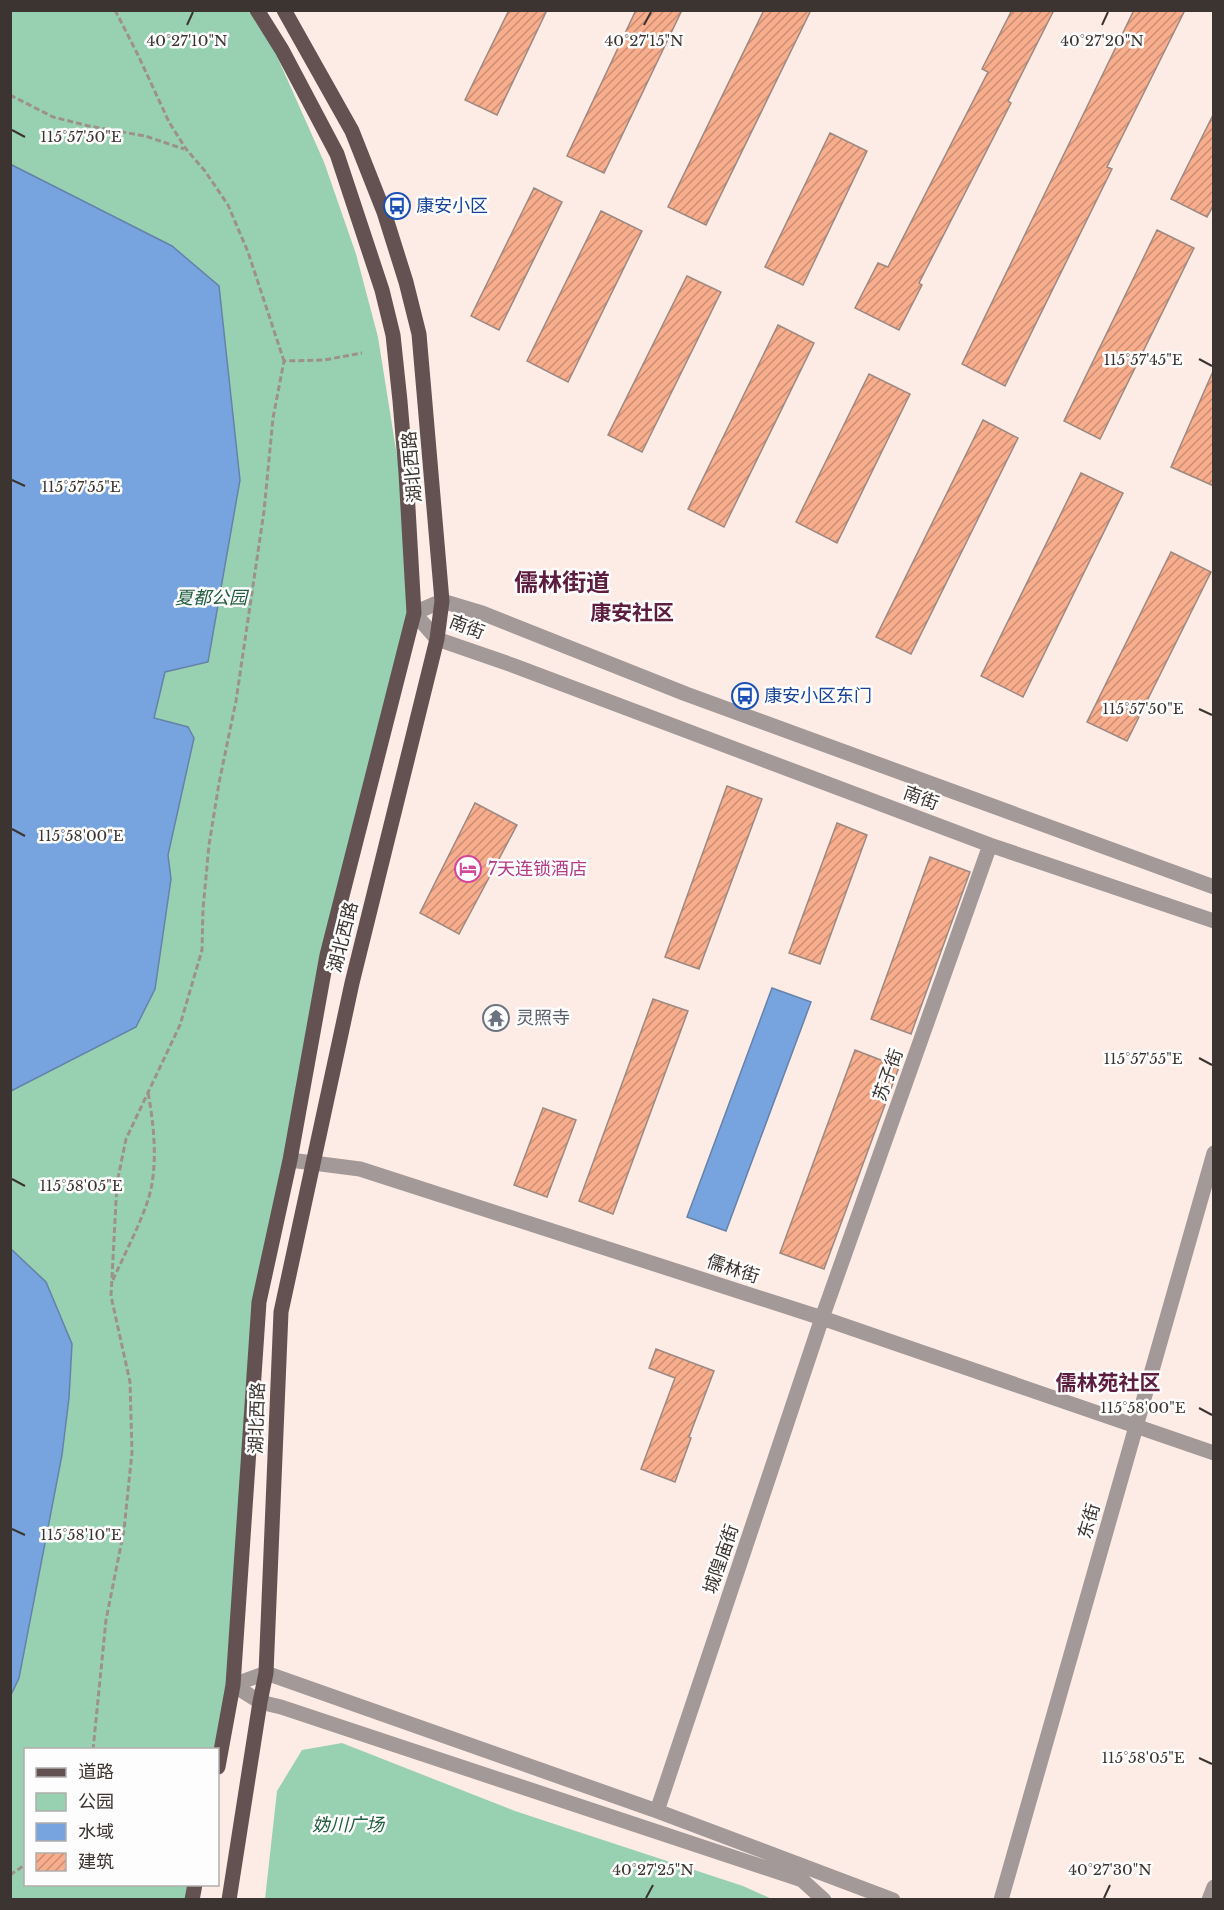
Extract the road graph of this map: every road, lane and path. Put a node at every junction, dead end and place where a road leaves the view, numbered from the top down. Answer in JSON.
{"nodes":[{"id":1,"x":115,"y":10,"type":"edge"},
{"id":2,"x":257,"y":10,"type":"edge"},
{"id":3,"x":284,"y":10,"type":"edge"},
{"id":4,"x":10,"y":95,"type":"edge"},
{"id":5,"x":186,"y":149,"type":"junction"},
{"id":6,"x":362,"y":353,"type":"dead end"},
{"id":7,"x":284,"y":361,"type":"junction"},
{"id":8,"x":441,"y":602,"type":"junction"},
{"id":9,"x":414,"y":613,"type":"junction"},
{"id":10,"x":437,"y":639,"type":"junction"},
{"id":11,"x":990,"y":845,"type":"junction"},
{"id":12,"x":1214,"y":887,"type":"edge"},
{"id":13,"x":1214,"y":921,"type":"edge"},
{"id":14,"x":148,"y":1091,"type":"junction"},
{"id":15,"x":1214,"y":1153,"type":"edge"},
{"id":16,"x":290,"y":1160,"type":"junction"},
{"id":17,"x":314,"y":1163,"type":"junction"},
{"id":18,"x":112,"y":1282,"type":"junction"},
{"id":19,"x":822,"y":1318,"type":"junction"},
{"id":20,"x":1136,"y":1426,"type":"junction"},
{"id":21,"x":1214,"y":1453,"type":"edge"},
{"id":22,"x":266,"y":1673,"type":"junction"},
{"id":23,"x":233,"y":1685,"type":"junction"},
{"id":24,"x":260,"y":1702,"type":"junction"},
{"id":25,"x":93,"y":1748,"type":"edge"},
{"id":26,"x":219,"y":1762,"type":"edge"},
{"id":27,"x":657,"y":1811,"type":"junction"},
{"id":28,"x":24,"y":1865,"type":"edge"},
{"id":29,"x":10,"y":1875,"type":"edge"},
{"id":30,"x":1214,"y":1887,"type":"edge"},
{"id":31,"x":229,"y":1899,"type":"edge"},
{"id":32,"x":824,"y":1899,"type":"edge"},
{"id":33,"x":893,"y":1899,"type":"edge"},
{"id":34,"x":1001,"y":1899,"type":"edge"},
{"id":35,"x":1209,"y":1899,"type":"edge"}],
"edges":[{"from":1,"to":5,"type":"path"},
{"from":2,"to":9,"type":"main road","name":"湖北西路"},
{"from":3,"to":8,"type":"main road","name":"湖北西路"},
{"from":4,"to":5,"type":"path"},
{"from":5,"to":7,"type":"path"},
{"from":6,"to":7,"type":"path"},
{"from":7,"to":14,"type":"path"},
{"from":8,"to":9,"type":"street","name":"南街"},
{"from":8,"to":10,"type":"main road","name":"湖北西路"},
{"from":8,"to":12,"type":"street","name":"南街"},
{"from":9,"to":10,"type":"street","name":"南街"},
{"from":9,"to":16,"type":"main road","name":"湖北西路"},
{"from":10,"to":11,"type":"street","name":"南街"},
{"from":10,"to":17,"type":"main road","name":"湖北西路"},
{"from":11,"to":13,"type":"street","name":"南街"},
{"from":11,"to":19,"type":"street","name":"苏子街"},
{"from":14,"to":18,"type":"path"},
{"from":14,"to":18,"type":"path"},
{"from":15,"to":20,"type":"street","name":"东街"},
{"from":16,"to":17,"type":"street","name":"儒林街"},
{"from":16,"to":23,"type":"main road","name":"湖北西路"},
{"from":17,"to":19,"type":"street","name":"儒林街"},
{"from":17,"to":22,"type":"main road","name":"湖北西路"},
{"from":18,"to":25,"type":"path"},
{"from":19,"to":20,"type":"street","name":"儒林街"},
{"from":19,"to":27,"type":"street","name":"城隍庙街"},
{"from":20,"to":21,"type":"street","name":"儒林街"},
{"from":20,"to":34,"type":"street","name":"东街"},
{"from":22,"to":23,"type":"street"},
{"from":22,"to":24,"type":"main road","name":"湖北西路"},
{"from":22,"to":27,"type":"street"},
{"from":23,"to":24,"type":"street"},
{"from":23,"to":26,"type":"main road","name":"湖北西路"},
{"from":24,"to":31,"type":"main road","name":"湖北西路"},
{"from":24,"to":32,"type":"street"},
{"from":27,"to":33,"type":"street"},
{"from":28,"to":29,"type":"path"},
{"from":30,"to":35,"type":"street"}]}
